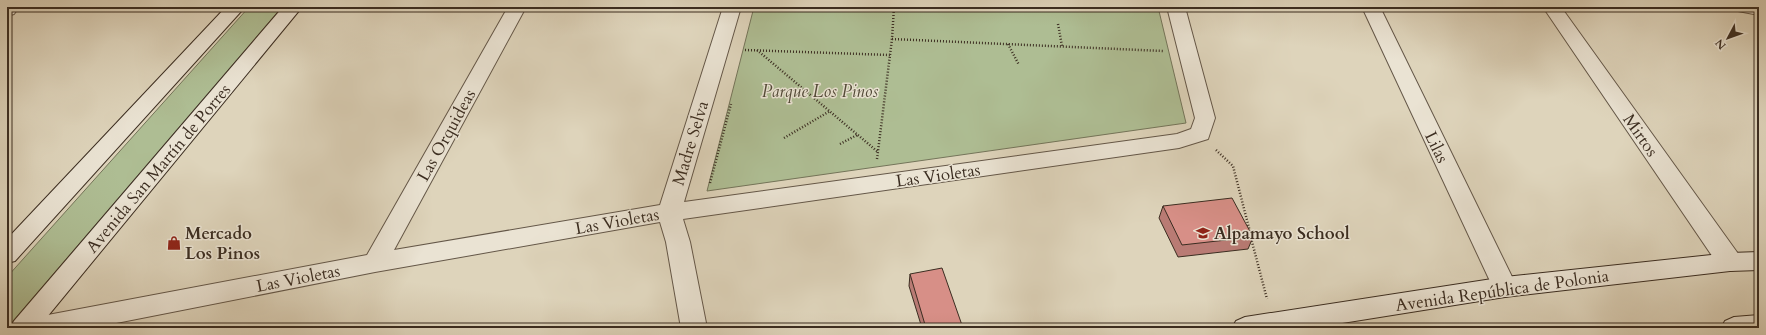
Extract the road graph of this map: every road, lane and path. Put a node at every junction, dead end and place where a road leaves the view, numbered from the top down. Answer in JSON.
{"nodes":[{"id":1,"x":10,"y":7,"type":"edge"},
{"id":2,"x":236,"y":7,"type":"edge"},
{"id":3,"x":293,"y":7,"type":"edge"},
{"id":4,"x":517,"y":7,"type":"edge"},
{"id":5,"x":732,"y":7,"type":"edge"},
{"id":6,"x":894,"y":7,"type":"edge"},
{"id":7,"x":1176,"y":7,"type":"edge"},
{"id":8,"x":1371,"y":7,"type":"edge"},
{"id":9,"x":1552,"y":7,"type":"edge"},
{"id":10,"x":1744,"y":7,"type":"edge"},
{"id":11,"x":1759,"y":9,"type":"edge"},
{"id":12,"x":7,"y":10,"type":"edge"},
{"id":13,"x":1058,"y":24,"type":"dead end"},
{"id":14,"x":892,"y":39,"type":"junction"},
{"id":15,"x":747,"y":42,"type":"dead end"},
{"id":16,"x":1008,"y":44,"type":"junction"},
{"id":17,"x":1062,"y":46,"type":"junction"},
{"id":18,"x":745,"y":50,"type":"junction"},
{"id":19,"x":757,"y":50,"type":"junction"},
{"id":20,"x":1167,"y":51,"type":"dead end"},
{"id":21,"x":890,"y":55,"type":"junction"},
{"id":22,"x":743,"y":57,"type":"dead end"},
{"id":23,"x":1019,"y":65,"type":"dead end"},
{"id":24,"x":731,"y":103,"type":"dead end"},
{"id":25,"x":830,"y":111,"type":"junction"},
{"id":26,"x":857,"y":134,"type":"junction"},
{"id":27,"x":1200,"y":134,"type":"junction"},
{"id":28,"x":784,"y":138,"type":"dead end"},
{"id":29,"x":840,"y":144,"type":"dead end"},
{"id":30,"x":878,"y":152,"type":"junction"},
{"id":31,"x":876,"y":164,"type":"dead end"},
{"id":32,"x":708,"y":188,"type":"dead end"},
{"id":33,"x":669,"y":212,"type":"junction"},
{"id":34,"x":7,"y":254,"type":"edge"},
{"id":35,"x":1759,"y":261,"type":"edge"},
{"id":36,"x":1730,"y":262,"type":"junction"},
{"id":37,"x":375,"y":264,"type":"junction"},
{"id":38,"x":1505,"y":287,"type":"junction"},
{"id":39,"x":1273,"y":323,"type":"junction"},
{"id":40,"x":1759,"y":325,"type":"edge"},
{"id":41,"x":23,"y":328,"type":"edge"},
{"id":42,"x":37,"y":328,"type":"edge"},
{"id":43,"x":694,"y":328,"type":"edge"},
{"id":44,"x":1246,"y":328,"type":"edge"},
{"id":45,"x":1734,"y":328,"type":"edge"}],
"edges":[{"from":1,"to":12,"type":"street"},
{"from":2,"to":34,"type":"street"},
{"from":3,"to":41,"type":"street","name":"Avenida San Martín de Porres"},
{"from":4,"to":37,"type":"street","name":"Las Orquideas"},
{"from":5,"to":33,"type":"street","name":"Madre Selva"},
{"from":6,"to":14,"type":"path"},
{"from":7,"to":27,"type":"street"},
{"from":8,"to":38,"type":"street","name":"Lilas"},
{"from":9,"to":36,"type":"street","name":"Mirtos"},
{"from":10,"to":11,"type":"street"},
{"from":13,"to":17,"type":"path"},
{"from":14,"to":16,"type":"path"},
{"from":14,"to":21,"type":"path"},
{"from":15,"to":18,"type":"path"},
{"from":16,"to":17,"type":"path"},
{"from":16,"to":23,"type":"path"},
{"from":17,"to":20,"type":"path"},
{"from":18,"to":19,"type":"path"},
{"from":18,"to":22,"type":"path"},
{"from":19,"to":21,"type":"path"},
{"from":19,"to":25,"type":"path"},
{"from":21,"to":30,"type":"path"},
{"from":24,"to":32,"type":"path"},
{"from":25,"to":26,"type":"path"},
{"from":25,"to":28,"type":"path"},
{"from":26,"to":29,"type":"path"},
{"from":26,"to":30,"type":"path"},
{"from":27,"to":33,"type":"street","name":"Las Violetas"},
{"from":27,"to":39,"type":"path"},
{"from":30,"to":31,"type":"path"},
{"from":33,"to":37,"type":"street","name":"Las Violetas"},
{"from":33,"to":43,"type":"street"},
{"from":35,"to":36,"type":"street","name":"Avenida República de Polonia"},
{"from":36,"to":38,"type":"street","name":"Avenida República de Polonia"},
{"from":37,"to":42,"type":"street","name":"Las Violetas"},
{"from":38,"to":39,"type":"street","name":"Avenida República de Polonia"},
{"from":39,"to":44,"type":"street","name":"Avenida República de Polonia"},
{"from":40,"to":45,"type":"street"}]}
